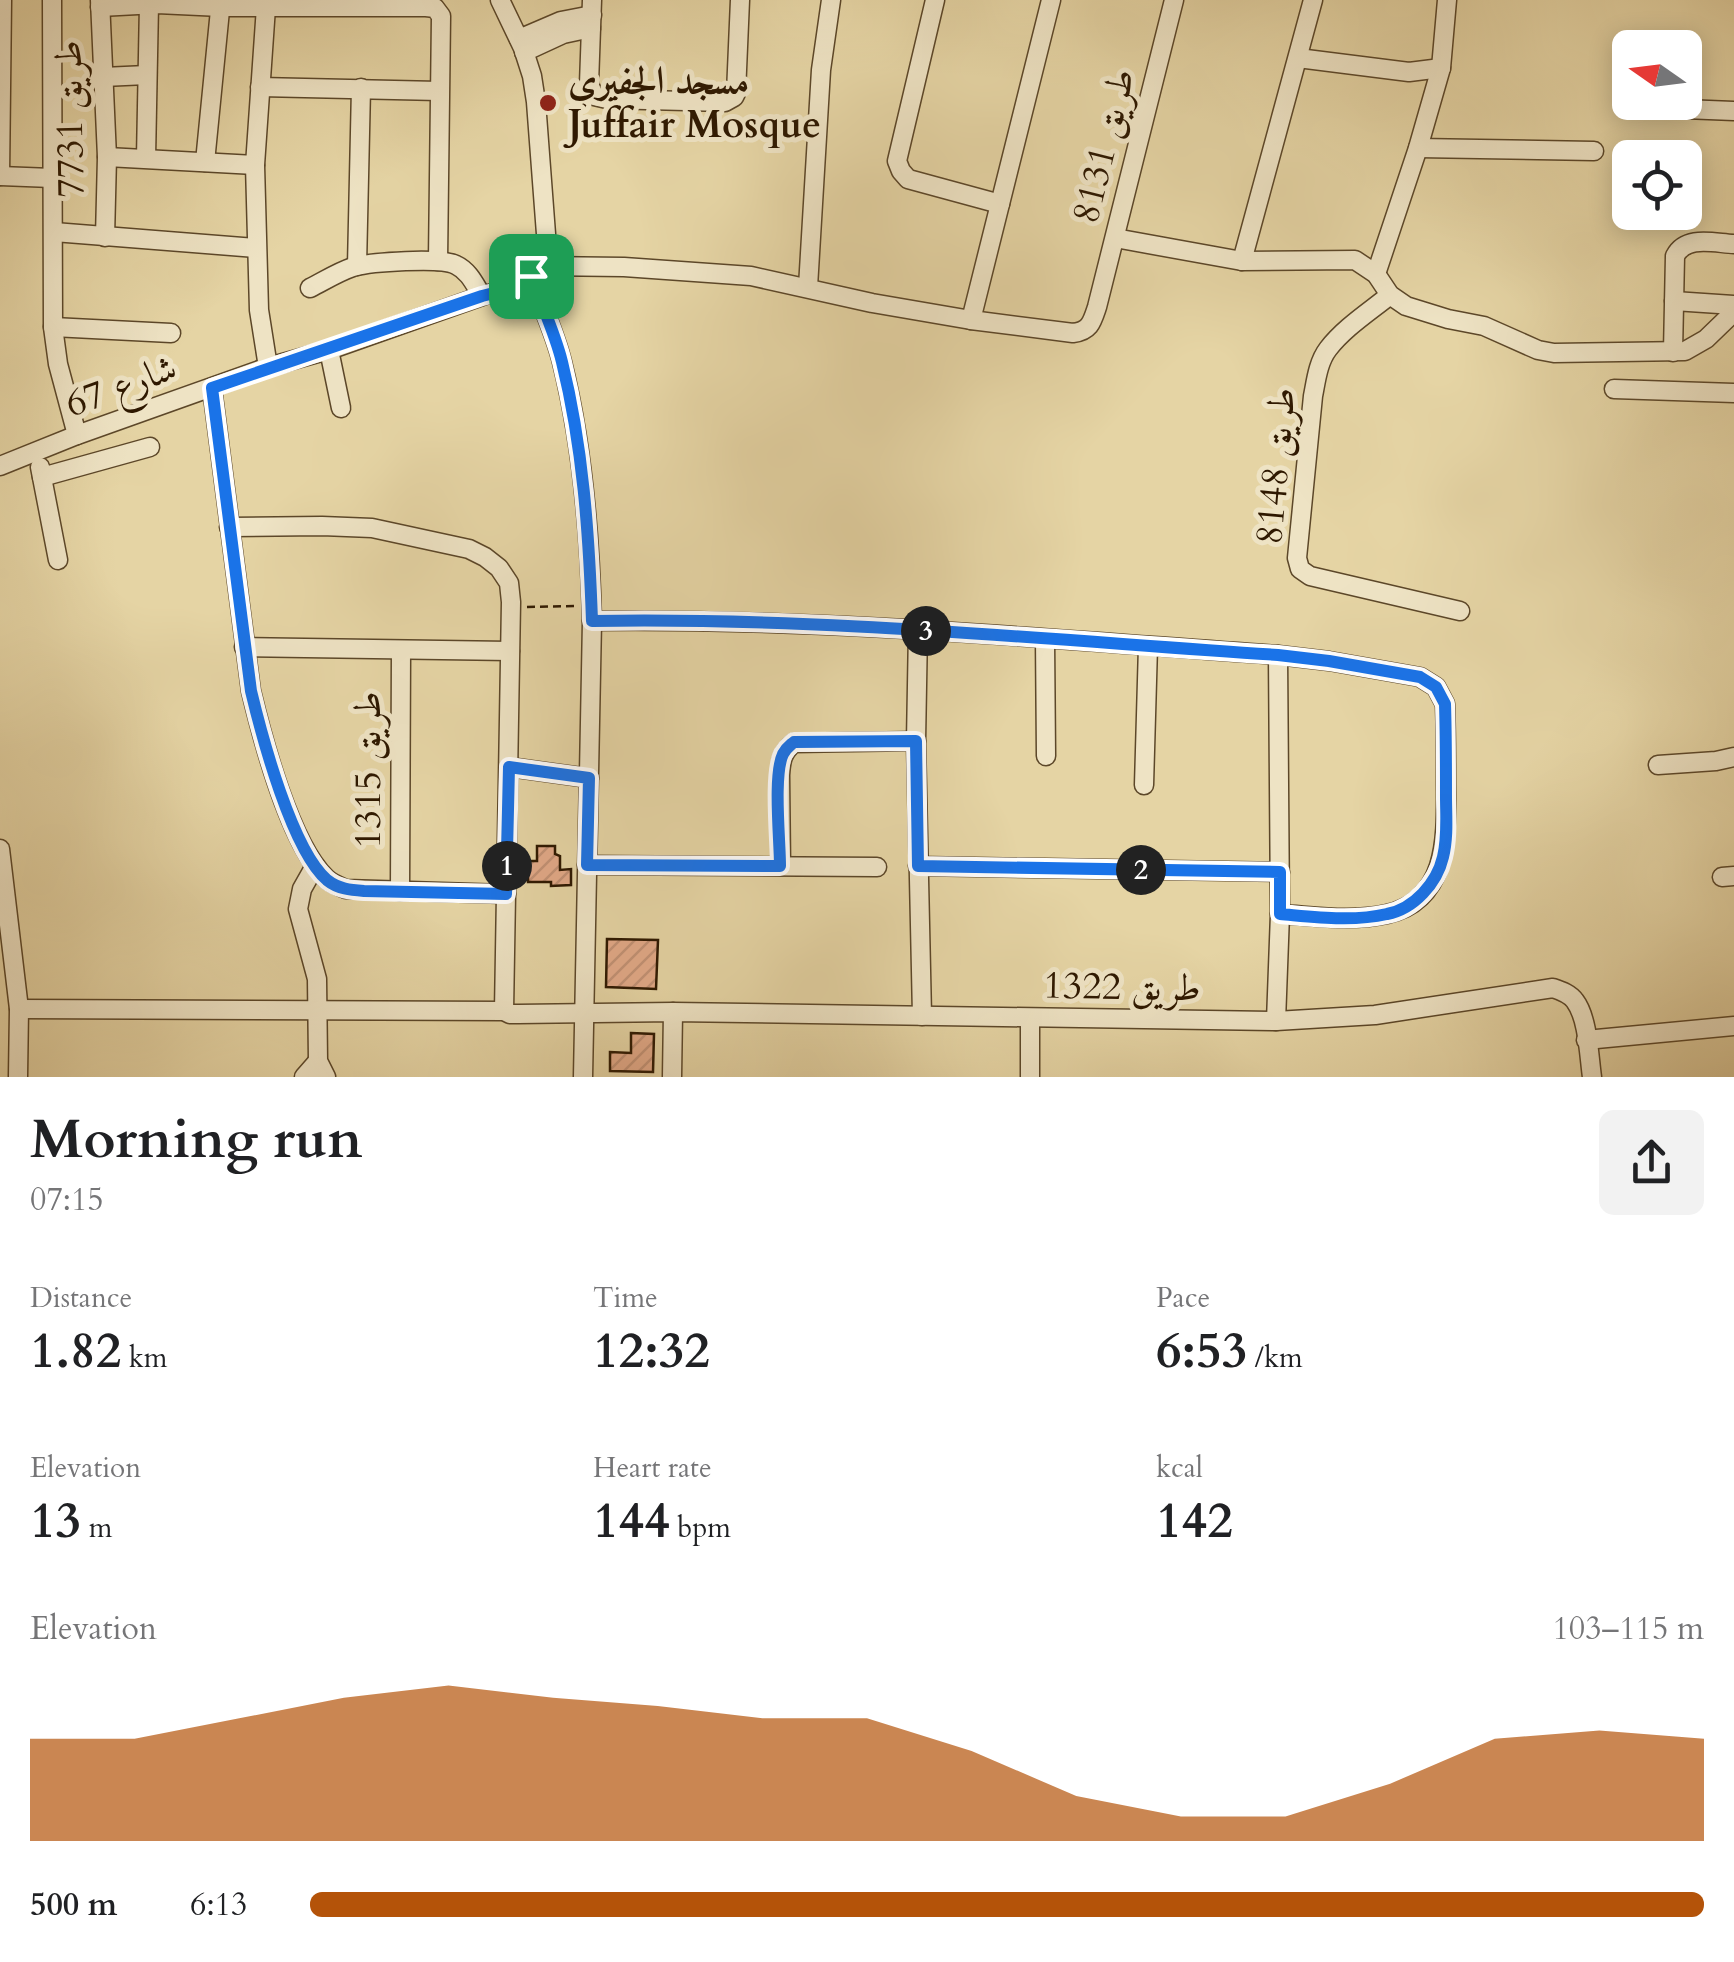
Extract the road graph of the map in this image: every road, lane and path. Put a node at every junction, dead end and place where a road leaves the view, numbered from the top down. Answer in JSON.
{"nodes":[{"id":1,"x":2,"y":0,"type":"edge"},
{"id":2,"x":52,"y":0,"type":"edge"},
{"id":3,"x":500,"y":0,"type":"edge"},
{"id":4,"x":740,"y":0,"type":"edge"},
{"id":5,"x":830,"y":0,"type":"edge"},
{"id":6,"x":935,"y":0,"type":"edge"},
{"id":7,"x":1051,"y":0,"type":"edge"},
{"id":8,"x":1174,"y":0,"type":"edge"},
{"id":9,"x":1313,"y":0,"type":"edge"},
{"id":10,"x":1447,"y":0,"type":"edge"},
{"id":11,"x":154,"y":2,"type":"edge"},
{"id":12,"x":221,"y":3,"type":"edge"},
{"id":13,"x":100,"y":4,"type":"edge"},
{"id":14,"x":442,"y":4,"type":"edge"},
{"id":15,"x":266,"y":7,"type":"junction"},
{"id":16,"x":592,"y":14,"type":"edge"},
{"id":17,"x":522,"y":46,"type":"junction"},
{"id":18,"x":1298,"y":58,"type":"junction"},
{"id":19,"x":1441,"y":68,"type":"junction"},
{"id":20,"x":148,"y":76,"type":"junction"},
{"id":21,"x":103,"y":77,"type":"junction"},
{"id":22,"x":260,"y":86,"type":"junction"},
{"id":23,"x":361,"y":88,"type":"junction"},
{"id":24,"x":439,"y":91,"type":"junction"},
{"id":25,"x":1702,"y":110,"type":"edge"},
{"id":26,"x":1734,"y":111,"type":"edge"},
{"id":27,"x":1418,"y":148,"type":"junction"},
{"id":28,"x":1594,"y":150,"type":"dead end"},
{"id":29,"x":106,"y":157,"type":"junction"},
{"id":30,"x":146,"y":158,"type":"junction"},
{"id":31,"x":205,"y":162,"type":"junction"},
{"id":32,"x":255,"y":165,"type":"junction"},
{"id":33,"x":0,"y":176,"type":"edge"},
{"id":34,"x":52,"y":178,"type":"junction"},
{"id":35,"x":1000,"y":204,"type":"junction"},
{"id":36,"x":544,"y":223,"type":"junction"},
{"id":37,"x":54,"y":232,"type":"junction"},
{"id":38,"x":104,"y":237,"type":"junction"},
{"id":39,"x":1115,"y":238,"type":"junction"},
{"id":40,"x":1734,"y":244,"type":"edge"},
{"id":41,"x":256,"y":248,"type":"junction"},
{"id":42,"x":438,"y":261,"type":"junction"},
{"id":43,"x":1242,"y":262,"type":"junction"},
{"id":44,"x":357,"y":266,"type":"junction"},
{"id":45,"x":535,"y":271,"type":"junction"},
{"id":46,"x":1376,"y":274,"type":"junction"},
{"id":47,"x":808,"y":287,"type":"junction"},
{"id":48,"x":310,"y":288,"type":"dead end"},
{"id":49,"x":487,"y":294,"type":"junction"},
{"id":50,"x":1390,"y":295,"type":"junction"},
{"id":51,"x":1674,"y":300,"type":"junction"},
{"id":52,"x":1734,"y":308,"type":"edge"},
{"id":53,"x":971,"y":320,"type":"junction"},
{"id":54,"x":53,"y":327,"type":"junction"},
{"id":55,"x":172,"y":333,"type":"dead end"},
{"id":56,"x":328,"y":350,"type":"junction"},
{"id":57,"x":1673,"y":352,"type":"junction"},
{"id":58,"x":268,"y":367,"type":"junction"},
{"id":59,"x":212,"y":388,"type":"junction"},
{"id":60,"x":1614,"y":389,"type":"dead end"},
{"id":61,"x":1734,"y":393,"type":"edge"},
{"id":62,"x":341,"y":408,"type":"dead end"},
{"id":63,"x":77,"y":435,"type":"junction"},
{"id":64,"x":150,"y":447,"type":"dead end"},
{"id":65,"x":37,"y":453,"type":"junction"},
{"id":66,"x":0,"y":466,"type":"edge"},
{"id":67,"x":42,"y":477,"type":"junction"},
{"id":68,"x":229,"y":527,"type":"junction"},
{"id":69,"x":58,"y":560,"type":"dead end"},
{"id":70,"x":510,"y":608,"type":"junction"},
{"id":71,"x":1460,"y":610,"type":"dead end"},
{"id":72,"x":592,"y":614,"type":"junction"},
{"id":73,"x":918,"y":630,"type":"junction"},
{"id":74,"x":1046,"y":639,"type":"junction"},
{"id":75,"x":1148,"y":646,"type":"junction"},
{"id":76,"x":244,"y":647,"type":"junction"},
{"id":77,"x":401,"y":650,"type":"junction"},
{"id":78,"x":510,"y":652,"type":"junction"},
{"id":79,"x":1278,"y":655,"type":"junction"},
{"id":80,"x":916,"y":741,"type":"junction"},
{"id":81,"x":1046,"y":756,"type":"dead end"},
{"id":82,"x":1734,"y":757,"type":"edge"},
{"id":83,"x":1658,"y":764,"type":"dead end"},
{"id":84,"x":509,"y":767,"type":"junction"},
{"id":85,"x":589,"y":778,"type":"junction"},
{"id":86,"x":1144,"y":786,"type":"dead end"},
{"id":87,"x":0,"y":849,"type":"edge"},
{"id":88,"x":587,"y":865,"type":"junction"},
{"id":89,"x":315,"y":866,"type":"junction"},
{"id":90,"x":780,"y":866,"type":"junction"},
{"id":91,"x":877,"y":866,"type":"dead end"},
{"id":92,"x":918,"y":866,"type":"junction"},
{"id":93,"x":1280,"y":872,"type":"junction"},
{"id":94,"x":400,"y":891,"type":"junction"},
{"id":95,"x":506,"y":894,"type":"junction"},
{"id":96,"x":1280,"y":914,"type":"junction"},
{"id":97,"x":19,"y":1009,"type":"junction"},
{"id":98,"x":504,"y":1011,"type":"junction"},
{"id":99,"x":319,"y":1012,"type":"junction"},
{"id":100,"x":673,"y":1012,"type":"junction"},
{"id":101,"x":584,"y":1014,"type":"junction"},
{"id":102,"x":922,"y":1016,"type":"junction"},
{"id":103,"x":1030,"y":1018,"type":"junction"},
{"id":104,"x":1276,"y":1021,"type":"junction"},
{"id":105,"x":1734,"y":1026,"type":"edge"},
{"id":106,"x":1586,"y":1040,"type":"junction"},
{"id":107,"x":322,"y":1069,"type":"edge"},
{"id":108,"x":18,"y":1077,"type":"edge"},
{"id":109,"x":304,"y":1077,"type":"edge"},
{"id":110,"x":583,"y":1077,"type":"edge"},
{"id":111,"x":672,"y":1077,"type":"edge"},
{"id":112,"x":1030,"y":1077,"type":"edge"},
{"id":113,"x":1592,"y":1077,"type":"edge"}],
"edges":[{"from":1,"to":33,"type":"street"},
{"from":2,"to":34,"type":"street"},
{"from":3,"to":17,"type":"street"},
{"from":4,"to":16,"type":"street"},
{"from":5,"to":47,"type":"street"},
{"from":6,"to":35,"type":"street"},
{"from":7,"to":35,"type":"street"},
{"from":8,"to":39,"type":"street","name":"طريق 8131"},
{"from":9,"to":18,"type":"street"},
{"from":10,"to":19,"type":"street"},
{"from":11,"to":12,"type":"street"},
{"from":11,"to":13,"type":"street"},
{"from":11,"to":20,"type":"street"},
{"from":12,"to":15,"type":"street"},
{"from":12,"to":31,"type":"street"},
{"from":13,"to":21,"type":"street","name":"طريق 7731"},
{"from":14,"to":15,"type":"street"},
{"from":14,"to":24,"type":"street"},
{"from":15,"to":22,"type":"street"},
{"from":16,"to":17,"type":"street"},
{"from":17,"to":36,"type":"street"},
{"from":18,"to":19,"type":"street"},
{"from":18,"to":43,"type":"street"},
{"from":19,"to":27,"type":"street"},
{"from":20,"to":21,"type":"street"},
{"from":20,"to":30,"type":"street"},
{"from":21,"to":29,"type":"street","name":"طريق 7731"},
{"from":22,"to":23,"type":"street"},
{"from":22,"to":32,"type":"street"},
{"from":23,"to":24,"type":"street"},
{"from":23,"to":44,"type":"street"},
{"from":24,"to":42,"type":"street"},
{"from":25,"to":26,"type":"street"},
{"from":27,"to":28,"type":"street"},
{"from":27,"to":46,"type":"street"},
{"from":29,"to":30,"type":"street"},
{"from":29,"to":38,"type":"street","name":"طريق 7731"},
{"from":30,"to":31,"type":"street"},
{"from":31,"to":32,"type":"street"},
{"from":32,"to":41,"type":"street"},
{"from":33,"to":34,"type":"street"},
{"from":34,"to":37,"type":"street"},
{"from":35,"to":53,"type":"street"},
{"from":36,"to":45,"type":"street"},
{"from":36,"to":49,"type":"street","name":"شارع 67"},
{"from":37,"to":38,"type":"street","name":"طريق 7731"},
{"from":37,"to":54,"type":"street"},
{"from":38,"to":41,"type":"street","name":"طريق 7731"},
{"from":39,"to":43,"type":"street"},
{"from":39,"to":53,"type":"street","name":"طريق 8131"},
{"from":40,"to":51,"type":"street"},
{"from":41,"to":58,"type":"street"},
{"from":42,"to":44,"type":"street"},
{"from":42,"to":49,"type":"street"},
{"from":43,"to":46,"type":"street"},
{"from":44,"to":48,"type":"street"},
{"from":45,"to":47,"type":"street"},
{"from":45,"to":49,"type":"street","name":"شارع 67"},
{"from":45,"to":72,"type":"street"},
{"from":46,"to":50,"type":"street"},
{"from":47,"to":53,"type":"street"},
{"from":49,"to":56,"type":"street","name":"شارع 67"},
{"from":50,"to":57,"type":"street"},
{"from":50,"to":71,"type":"street","name":"طريق 8148"},
{"from":51,"to":52,"type":"street"},
{"from":51,"to":57,"type":"street"},
{"from":52,"to":57,"type":"street"},
{"from":54,"to":55,"type":"street"},
{"from":54,"to":63,"type":"street"},
{"from":56,"to":58,"type":"street","name":"شارع 67"},
{"from":56,"to":62,"type":"street"},
{"from":58,"to":59,"type":"street","name":"شارع 67"},
{"from":59,"to":63,"type":"street","name":"شارع 67"},
{"from":59,"to":68,"type":"street"},
{"from":60,"to":61,"type":"street"},
{"from":63,"to":65,"type":"street","name":"شارع 67"},
{"from":64,"to":67,"type":"street"},
{"from":65,"to":66,"type":"street","name":"شارع 67"},
{"from":65,"to":67,"type":"street"},
{"from":67,"to":69,"type":"street"},
{"from":68,"to":70,"type":"street"},
{"from":68,"to":76,"type":"street"},
{"from":70,"to":72,"type":"path"},
{"from":70,"to":78,"type":"street"},
{"from":72,"to":73,"type":"street"},
{"from":72,"to":85,"type":"street"},
{"from":73,"to":74,"type":"street"},
{"from":73,"to":80,"type":"street"},
{"from":74,"to":75,"type":"street"},
{"from":74,"to":81,"type":"street"},
{"from":75,"to":79,"type":"street"},
{"from":75,"to":86,"type":"street"},
{"from":76,"to":77,"type":"street"},
{"from":76,"to":89,"type":"street"},
{"from":77,"to":78,"type":"street"},
{"from":77,"to":94,"type":"street","name":"طريق 1315"},
{"from":78,"to":84,"type":"street"},
{"from":79,"to":93,"type":"street"},
{"from":79,"to":96,"type":"street"},
{"from":80,"to":90,"type":"street"},
{"from":80,"to":92,"type":"street"},
{"from":82,"to":83,"type":"street"},
{"from":84,"to":85,"type":"street"},
{"from":84,"to":95,"type":"street"},
{"from":85,"to":88,"type":"street"},
{"from":87,"to":97,"type":"street"},
{"from":88,"to":90,"type":"street"},
{"from":88,"to":101,"type":"street"},
{"from":89,"to":94,"type":"street"},
{"from":89,"to":99,"type":"street"},
{"from":90,"to":91,"type":"street"},
{"from":92,"to":93,"type":"street"},
{"from":92,"to":102,"type":"street"},
{"from":93,"to":96,"type":"street"},
{"from":94,"to":95,"type":"street"},
{"from":95,"to":98,"type":"street"},
{"from":96,"to":104,"type":"street"},
{"from":97,"to":99,"type":"street","name":"طريق 1322"},
{"from":97,"to":108,"type":"street"},
{"from":98,"to":99,"type":"street","name":"طريق 1322"},
{"from":98,"to":101,"type":"street","name":"طريق 1322"},
{"from":99,"to":107,"type":"street"},
{"from":100,"to":101,"type":"street","name":"طريق 1322"},
{"from":100,"to":102,"type":"street","name":"طريق 1322"},
{"from":100,"to":111,"type":"street"},
{"from":101,"to":110,"type":"street"},
{"from":102,"to":103,"type":"street","name":"طريق 1322"},
{"from":103,"to":104,"type":"street","name":"طريق 1322"},
{"from":103,"to":112,"type":"street"},
{"from":104,"to":106,"type":"street","name":"طريق 1322"},
{"from":105,"to":106,"type":"street"},
{"from":106,"to":113,"type":"street","name":"طريق 1322"},
{"from":107,"to":109,"type":"street"}]}
